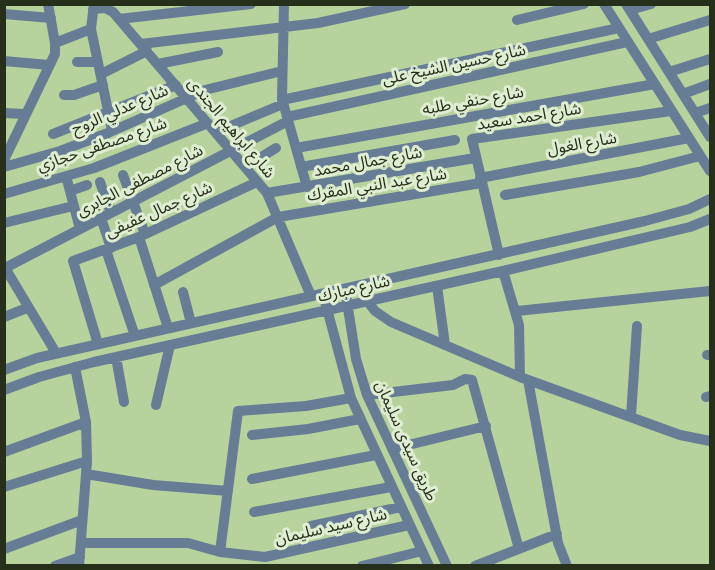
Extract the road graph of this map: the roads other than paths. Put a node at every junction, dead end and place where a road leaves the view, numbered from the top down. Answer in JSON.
{"nodes":[{"id":1,"x":48,"y":4,"type":"edge"},
{"id":2,"x":251,"y":4,"type":"edge"},
{"id":3,"x":284,"y":4,"type":"edge"},
{"id":4,"x":405,"y":4,"type":"edge"},
{"id":5,"x":584,"y":4,"type":"edge"},
{"id":6,"x":604,"y":4,"type":"edge"},
{"id":7,"x":651,"y":4,"type":"edge"},
{"id":8,"x":93,"y":7,"type":"edge"},
{"id":9,"x":628,"y":8,"type":"edge"},
{"id":10,"x":11,"y":11,"type":"edge"},
{"id":11,"x":51,"y":18,"type":"junction"},
{"id":12,"x":119,"y":19,"type":"junction"},
{"id":13,"x":517,"y":20,"type":"dead end"},
{"id":14,"x":711,"y":20,"type":"edge"},
{"id":15,"x":283,"y":27,"type":"junction"},
{"id":16,"x":619,"y":28,"type":"junction"},
{"id":17,"x":92,"y":29,"type":"junction"},
{"id":18,"x":648,"y":39,"type":"junction"},
{"id":19,"x":627,"y":42,"type":"junction"},
{"id":20,"x":56,"y":43,"type":"junction"},
{"id":21,"x":144,"y":47,"type":"junction"},
{"id":22,"x":218,"y":52,"type":"dead end"},
{"id":23,"x":711,"y":59,"type":"edge"},
{"id":24,"x":4,"y":61,"type":"edge"},
{"id":25,"x":77,"y":62,"type":"dead end"},
{"id":26,"x":98,"y":62,"type":"junction"},
{"id":27,"x":158,"y":64,"type":"junction"},
{"id":28,"x":49,"y":65,"type":"junction"},
{"id":29,"x":282,"y":71,"type":"junction"},
{"id":30,"x":669,"y":72,"type":"junction"},
{"id":31,"x":102,"y":80,"type":"junction"},
{"id":32,"x":655,"y":84,"type":"junction"},
{"id":33,"x":711,"y":84,"type":"edge"},
{"id":34,"x":177,"y":85,"type":"junction"},
{"id":35,"x":683,"y":94,"type":"junction"},
{"id":36,"x":64,"y":95,"type":"dead end"},
{"id":37,"x":187,"y":98,"type":"junction"},
{"id":38,"x":283,"y":102,"type":"junction"},
{"id":39,"x":711,"y":108,"type":"edge"},
{"id":40,"x":671,"y":111,"type":"junction"},
{"id":41,"x":4,"y":113,"type":"edge"},
{"id":42,"x":109,"y":113,"type":"junction"},
{"id":43,"x":695,"y":113,"type":"junction"},
{"id":44,"x":25,"y":114,"type":"junction"},
{"id":45,"x":287,"y":119,"type":"junction"},
{"id":46,"x":212,"y":127,"type":"junction"},
{"id":47,"x":112,"y":130,"type":"junction"},
{"id":48,"x":53,"y":134,"type":"dead end"},
{"id":49,"x":711,"y":137,"type":"edge"},
{"id":50,"x":689,"y":138,"type":"junction"},
{"id":51,"x":9,"y":140,"type":"edge"},
{"id":52,"x":455,"y":140,"type":"dead end"},
{"id":53,"x":276,"y":148,"type":"dead end"},
{"id":54,"x":296,"y":148,"type":"junction"},
{"id":55,"x":231,"y":150,"type":"junction"},
{"id":56,"x":700,"y":156,"type":"junction"},
{"id":57,"x":475,"y":159,"type":"junction"},
{"id":58,"x":4,"y":160,"type":"edge"},
{"id":59,"x":4,"y":167,"type":"edge"},
{"id":60,"x":245,"y":167,"type":"junction"},
{"id":61,"x":301,"y":167,"type":"junction"},
{"id":62,"x":711,"y":171,"type":"edge"},
{"id":63,"x":123,"y":175,"type":"dead end"},
{"id":64,"x":66,"y":176,"type":"junction"},
{"id":65,"x":480,"y":180,"type":"junction"},
{"id":66,"x":100,"y":182,"type":"dead end"},
{"id":67,"x":257,"y":182,"type":"junction"},
{"id":68,"x":87,"y":185,"type":"dead end"},
{"id":69,"x":307,"y":187,"type":"junction"},
{"id":70,"x":69,"y":191,"type":"junction"},
{"id":71,"x":4,"y":194,"type":"edge"},
{"id":72,"x":267,"y":194,"type":"junction"},
{"id":73,"x":505,"y":195,"type":"dead end"},
{"id":74,"x":711,"y":199,"type":"edge"},
{"id":75,"x":133,"y":201,"type":"junction"},
{"id":76,"x":73,"y":206,"type":"junction"},
{"id":77,"x":111,"y":213,"type":"junction"},
{"id":78,"x":278,"y":216,"type":"junction"},
{"id":79,"x":101,"y":218,"type":"junction"},
{"id":80,"x":711,"y":219,"type":"edge"},
{"id":81,"x":4,"y":223,"type":"edge"},
{"id":82,"x":80,"y":229,"type":"junction"},
{"id":83,"x":142,"y":236,"type":"junction"},
{"id":84,"x":109,"y":249,"type":"junction"},
{"id":85,"x":525,"y":249,"type":"junction"},
{"id":86,"x":499,"y":255,"type":"junction"},
{"id":87,"x":529,"y":265,"type":"junction"},
{"id":88,"x":503,"y":271,"type":"junction"},
{"id":89,"x":6,"y":273,"type":"edge"},
{"id":90,"x":154,"y":285,"type":"junction"},
{"id":91,"x":437,"y":286,"type":"junction"},
{"id":92,"x":345,"y":289,"type":"junction"},
{"id":93,"x":711,"y":291,"type":"edge"},
{"id":94,"x":183,"y":292,"type":"dead end"},
{"id":95,"x":323,"y":294,"type":"junction"},
{"id":96,"x":311,"y":296,"type":"junction"},
{"id":97,"x":367,"y":301,"type":"junction"},
{"id":98,"x":347,"y":305,"type":"junction"},
{"id":99,"x":27,"y":308,"type":"junction"},
{"id":100,"x":327,"y":310,"type":"junction"},
{"id":101,"x":517,"y":311,"type":"junction"},
{"id":102,"x":4,"y":317,"type":"edge"},
{"id":103,"x":191,"y":323,"type":"junction"},
{"id":104,"x":351,"y":326,"type":"junction"},
{"id":105,"x":637,"y":326,"type":"dead end"},
{"id":106,"x":168,"y":328,"type":"junction"},
{"id":107,"x":332,"y":330,"type":"junction"},
{"id":108,"x":135,"y":336,"type":"junction"},
{"id":109,"x":98,"y":344,"type":"junction"},
{"id":110,"x":170,"y":345,"type":"junction"},
{"id":111,"x":445,"y":345,"type":"junction"},
{"id":112,"x":56,"y":353,"type":"junction"},
{"id":113,"x":116,"y":357,"type":"junction"},
{"id":114,"x":75,"y":367,"type":"junction"},
{"id":115,"x":4,"y":370,"type":"edge"},
{"id":116,"x":524,"y":378,"type":"junction"},
{"id":117,"x":4,"y":390,"type":"edge"},
{"id":118,"x":367,"y":395,"type":"junction"},
{"id":119,"x":351,"y":398,"type":"junction"},
{"id":120,"x":124,"y":402,"type":"dead end"},
{"id":121,"x":156,"y":405,"type":"dead end"},
{"id":122,"x":631,"y":416,"type":"junction"},
{"id":123,"x":360,"y":419,"type":"junction"},
{"id":124,"x":86,"y":422,"type":"junction"},
{"id":125,"x":486,"y":426,"type":"junction"},
{"id":126,"x":252,"y":435,"type":"dead end"},
{"id":127,"x":711,"y":441,"type":"edge"},
{"id":128,"x":392,"y":449,"type":"junction"},
{"id":129,"x":4,"y":452,"type":"edge"},
{"id":130,"x":376,"y":454,"type":"junction"},
{"id":131,"x":87,"y":461,"type":"junction"},
{"id":132,"x":86,"y":474,"type":"junction"},
{"id":133,"x":252,"y":479,"type":"dead end"},
{"id":134,"x":4,"y":487,"type":"edge"},
{"id":135,"x":391,"y":487,"type":"junction"},
{"id":136,"x":228,"y":491,"type":"junction"},
{"id":137,"x":401,"y":507,"type":"junction"},
{"id":138,"x":254,"y":512,"type":"dead end"},
{"id":139,"x":82,"y":520,"type":"junction"},
{"id":140,"x":409,"y":525,"type":"junction"},
{"id":141,"x":311,"y":526,"type":"dead end"},
{"id":142,"x":557,"y":534,"type":"junction"},
{"id":143,"x":81,"y":543,"type":"junction"},
{"id":144,"x":4,"y":549,"type":"edge"},
{"id":145,"x":519,"y":549,"type":"junction"},
{"id":146,"x":422,"y":551,"type":"junction"},
{"id":147,"x":220,"y":552,"type":"junction"},
{"id":148,"x":80,"y":561,"type":"edge"},
{"id":149,"x":377,"y":564,"type":"edge"},
{"id":150,"x":55,"y":566,"type":"edge"},
{"id":151,"x":362,"y":566,"type":"edge"},
{"id":152,"x":429,"y":566,"type":"edge"},
{"id":153,"x":447,"y":566,"type":"edge"},
{"id":154,"x":475,"y":566,"type":"edge"},
{"id":155,"x":567,"y":566,"type":"edge"}],
"edges":[{"from":1,"to":11,"type":"street"},
{"from":2,"to":12,"type":"street"},
{"from":3,"to":15,"type":"street"},
{"from":4,"to":15,"type":"street"},
{"from":5,"to":13,"type":"street"},
{"from":6,"to":16,"type":"street"},
{"from":7,"to":9,"type":"street"},
{"from":8,"to":12,"type":"street","name":"شارع ابراهيم الجندى"},
{"from":8,"to":17,"type":"street"},
{"from":9,"to":18,"type":"street"},
{"from":10,"to":11,"type":"street"},
{"from":11,"to":20,"type":"street"},
{"from":12,"to":21,"type":"street","name":"شارع ابراهيم الجندى"},
{"from":14,"to":18,"type":"street"},
{"from":15,"to":21,"type":"street"},
{"from":15,"to":29,"type":"street"},
{"from":16,"to":19,"type":"street"},
{"from":16,"to":38,"type":"street","name":"شارع مصطفى حجازي"},
{"from":17,"to":20,"type":"street"},
{"from":17,"to":26,"type":"street"},
{"from":18,"to":30,"type":"street"},
{"from":19,"to":32,"type":"street"},
{"from":19,"to":45,"type":"street","name":"شارع حسين الشيخ على"},
{"from":20,"to":28,"type":"street"},
{"from":21,"to":27,"type":"street","name":"شارع ابراهيم الجندى"},
{"from":21,"to":31,"type":"street"},
{"from":22,"to":27,"type":"street"},
{"from":23,"to":30,"type":"street"},
{"from":24,"to":28,"type":"street"},
{"from":25,"to":26,"type":"street"},
{"from":26,"to":31,"type":"street"},
{"from":27,"to":34,"type":"street","name":"شارع ابراهيم الجندى"},
{"from":28,"to":44,"type":"street"},
{"from":29,"to":37,"type":"street","name":"شارع عدلي الروح"},
{"from":29,"to":38,"type":"street"},
{"from":30,"to":35,"type":"street"},
{"from":31,"to":36,"type":"street"},
{"from":31,"to":42,"type":"street"},
{"from":32,"to":40,"type":"street"},
{"from":32,"to":54,"type":"street","name":"شارع حنفي طلبه"},
{"from":33,"to":35,"type":"street"},
{"from":34,"to":37,"type":"street","name":"شارع ابراهيم الجندى"},
{"from":34,"to":42,"type":"street"},
{"from":35,"to":43,"type":"street"},
{"from":37,"to":46,"type":"street","name":"شارع ابراهيم الجندى"},
{"from":37,"to":47,"type":"street","name":"شارع عدلي الروح"},
{"from":38,"to":45,"type":"street"},
{"from":38,"to":46,"type":"street","name":"شارع مصطفى حجازي"},
{"from":39,"to":43,"type":"street"},
{"from":40,"to":50,"type":"street"},
{"from":40,"to":57,"type":"street","name":"شارع احمد سعيد"},
{"from":41,"to":44,"type":"street"},
{"from":42,"to":47,"type":"street"},
{"from":42,"to":48,"type":"street"},
{"from":43,"to":49,"type":"street"},
{"from":44,"to":51,"type":"street"},
{"from":45,"to":54,"type":"street"},
{"from":45,"to":55,"type":"street","name":"شارع مصطفى الجابرى"},
{"from":46,"to":55,"type":"street","name":"شارع ابراهيم الجندى"},
{"from":46,"to":64,"type":"street","name":"شارع مصطفى حجازي"},
{"from":47,"to":59,"type":"street","name":"شارع عدلي الروح"},
{"from":50,"to":56,"type":"street"},
{"from":50,"to":65,"type":"street","name":"شارع الغول"},
{"from":51,"to":58,"type":"street"},
{"from":52,"to":61,"type":"street"},
{"from":53,"to":60,"type":"street"},
{"from":54,"to":61,"type":"street"},
{"from":55,"to":60,"type":"street","name":"شارع ابراهيم الجندى"},
{"from":55,"to":75,"type":"street","name":"شارع مصطفى الجابرى"},
{"from":56,"to":62,"type":"street"},
{"from":56,"to":73,"type":"street"},
{"from":57,"to":65,"type":"street","name":"شارع احمد سعيد"},
{"from":57,"to":69,"type":"street","name":"شارع جمال محمد"},
{"from":60,"to":67,"type":"street","name":"شارع ابراهيم الجندى"},
{"from":61,"to":69,"type":"street"},
{"from":63,"to":75,"type":"street"},
{"from":64,"to":70,"type":"street"},
{"from":64,"to":71,"type":"street","name":"شارع مصطفى حجازي"},
{"from":65,"to":78,"type":"street","name":"شارع عبد النبي المقرك"},
{"from":65,"to":86,"type":"street","name":"شارع احمد سعيد"},
{"from":66,"to":77,"type":"street"},
{"from":67,"to":72,"type":"street","name":"شارع ابراهيم الجندى"},
{"from":67,"to":83,"type":"street","name":"شارع جمال عفيفى"},
{"from":68,"to":70,"type":"street"},
{"from":69,"to":72,"type":"street","name":"شارع جمال محمد"},
{"from":70,"to":76,"type":"street"},
{"from":72,"to":78,"type":"street","name":"شارع ابراهيم الجندى"},
{"from":74,"to":85,"type":"street","name":"شارع مبارك"},
{"from":75,"to":77,"type":"street","name":"شارع مصطفى الجابرى"},
{"from":75,"to":83,"type":"street"},
{"from":76,"to":81,"type":"street"},
{"from":76,"to":82,"type":"street"},
{"from":77,"to":79,"type":"street","name":"شارع مصطفى الجابرى"},
{"from":78,"to":90,"type":"street","name":"شارع عبد النبي المقرك"},
{"from":78,"to":96,"type":"street","name":"شارع ابراهيم الجندى"},
{"from":79,"to":82,"type":"street","name":"شارع مصطفى الجابرى"},
{"from":79,"to":84,"type":"street"},
{"from":80,"to":87,"type":"street","name":"شارع مبارك"},
{"from":82,"to":89,"type":"street","name":"شارع مصطفى الجابرى"},
{"from":83,"to":84,"type":"street","name":"شارع جمال عفيفى"},
{"from":83,"to":90,"type":"street"},
{"from":84,"to":108,"type":"street"},
{"from":84,"to":109,"type":"street","name":"شارع جمال عفيفى"},
{"from":85,"to":86,"type":"street","name":"شارع مبارك"},
{"from":85,"to":87,"type":"street"},
{"from":86,"to":92,"type":"street","name":"شارع مبارك"},
{"from":87,"to":88,"type":"street","name":"شارع مبارك"},
{"from":88,"to":91,"type":"street","name":"شارع مبارك"},
{"from":88,"to":101,"type":"street"},
{"from":89,"to":99,"type":"street"},
{"from":90,"to":106,"type":"street"},
{"from":91,"to":97,"type":"street","name":"شارع مبارك"},
{"from":91,"to":111,"type":"street"},
{"from":92,"to":95,"type":"street","name":"شارع مبارك"},
{"from":92,"to":98,"type":"street","name":"طريق سيدى سليمان"},
{"from":93,"to":101,"type":"street"},
{"from":94,"to":103,"type":"street"},
{"from":95,"to":96,"type":"street","name":"شارع مبارك"},
{"from":95,"to":100,"type":"street","name":"طريق سيدى سليمان"},
{"from":96,"to":103,"type":"street","name":"شارع مبارك"},
{"from":97,"to":98,"type":"street","name":"شارع مبارك"},
{"from":97,"to":111,"type":"street"},
{"from":98,"to":100,"type":"street","name":"شارع مبارك"},
{"from":98,"to":104,"type":"street","name":"طريق سيدى سليمان"},
{"from":99,"to":102,"type":"street"},
{"from":99,"to":112,"type":"street"},
{"from":100,"to":107,"type":"street","name":"طريق سيدى سليمان"},
{"from":100,"to":110,"type":"street","name":"شارع مبارك"},
{"from":101,"to":116,"type":"street"},
{"from":103,"to":106,"type":"street","name":"شارع مبارك"},
{"from":104,"to":107,"type":"street"},
{"from":104,"to":118,"type":"street","name":"طريق سيدى سليمان"},
{"from":105,"to":122,"type":"street"},
{"from":106,"to":108,"type":"street","name":"شارع مبارك"},
{"from":107,"to":119,"type":"street","name":"طريق سيدى سليمان"},
{"from":108,"to":109,"type":"street","name":"شارع مبارك"},
{"from":109,"to":112,"type":"street","name":"شارع مبارك"},
{"from":110,"to":113,"type":"street","name":"شارع مبارك"},
{"from":110,"to":121,"type":"street"},
{"from":111,"to":116,"type":"street"},
{"from":112,"to":115,"type":"street","name":"شارع مبارك"},
{"from":113,"to":114,"type":"street","name":"شارع مبارك"},
{"from":113,"to":120,"type":"street"},
{"from":114,"to":117,"type":"street","name":"شارع مبارك"},
{"from":114,"to":124,"type":"street"},
{"from":116,"to":122,"type":"street"},
{"from":116,"to":142,"type":"street"},
{"from":118,"to":125,"type":"street"},
{"from":118,"to":128,"type":"street","name":"طريق سيدى سليمان"},
{"from":119,"to":123,"type":"street","name":"طريق سيدى سليمان"},
{"from":119,"to":136,"type":"street"},
{"from":122,"to":127,"type":"street"},
{"from":123,"to":126,"type":"street"},
{"from":123,"to":130,"type":"street","name":"طريق سيدى سليمان"},
{"from":124,"to":129,"type":"street"},
{"from":124,"to":131,"type":"street"},
{"from":125,"to":128,"type":"street"},
{"from":125,"to":145,"type":"street"},
{"from":128,"to":153,"type":"street","name":"طريق سيدى سليمان"},
{"from":130,"to":133,"type":"street"},
{"from":130,"to":135,"type":"street","name":"طريق سيدى سليمان"},
{"from":131,"to":132,"type":"street"},
{"from":131,"to":134,"type":"street"},
{"from":132,"to":136,"type":"street"},
{"from":132,"to":139,"type":"street"},
{"from":135,"to":137,"type":"street","name":"طريق سيدى سليمان"},
{"from":135,"to":138,"type":"street"},
{"from":136,"to":147,"type":"street"},
{"from":137,"to":140,"type":"street","name":"طريق سيدى سليمان"},
{"from":137,"to":141,"type":"street"},
{"from":139,"to":143,"type":"street"},
{"from":139,"to":144,"type":"street"},
{"from":140,"to":146,"type":"street","name":"طريق سيدى سليمان"},
{"from":140,"to":147,"type":"street","name":"شارع سيد سليمان"},
{"from":142,"to":145,"type":"street"},
{"from":142,"to":155,"type":"street"},
{"from":143,"to":147,"type":"street","name":"شارع سيد سليمان"},
{"from":143,"to":148,"type":"street"},
{"from":145,"to":154,"type":"street"},
{"from":146,"to":149,"type":"street"},
{"from":146,"to":152,"type":"street","name":"طريق سيدى سليمان"},
{"from":148,"to":150,"type":"street"},
{"from":149,"to":151,"type":"street"}]}
